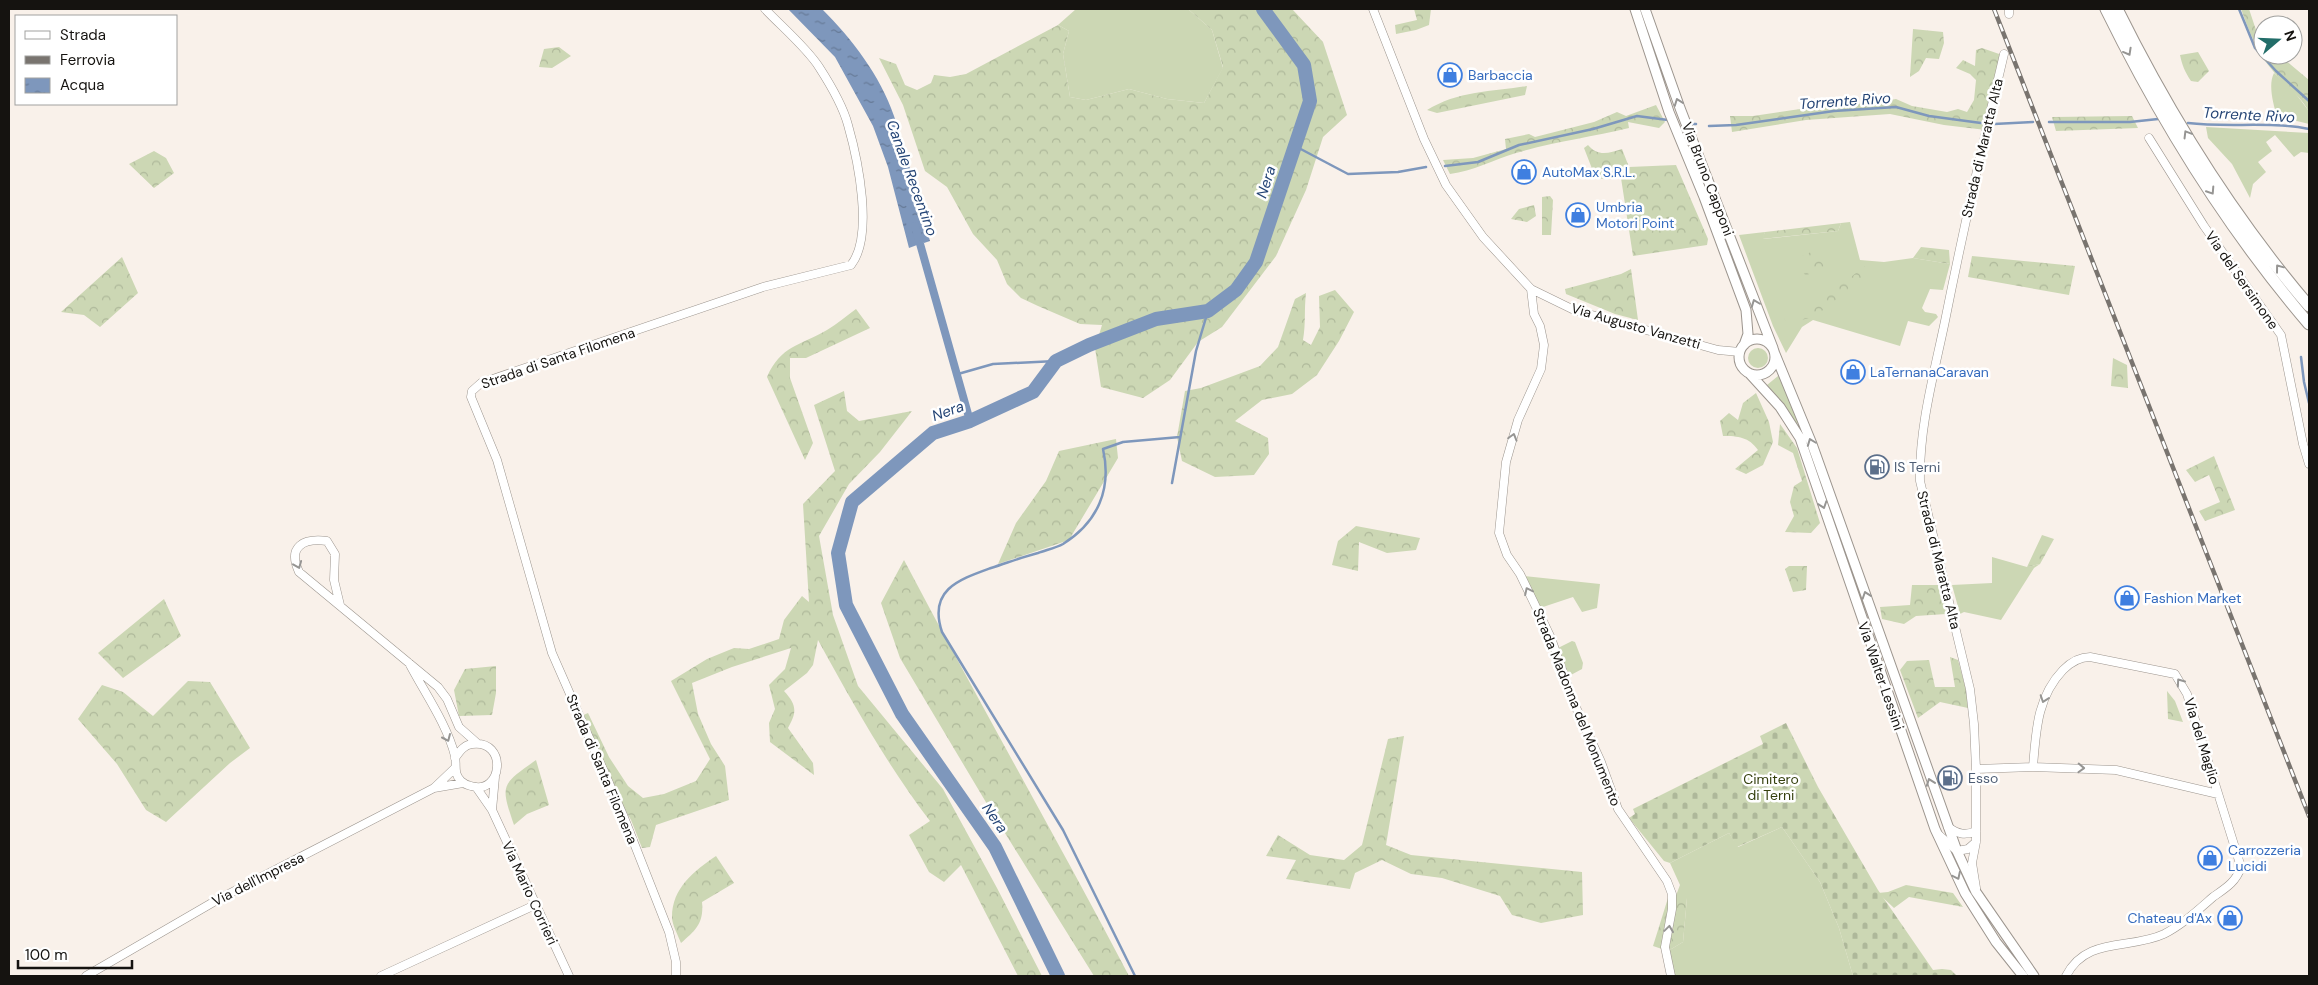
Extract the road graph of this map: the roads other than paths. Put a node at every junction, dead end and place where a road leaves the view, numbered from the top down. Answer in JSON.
{"nodes":[{"id":1,"x":765,"y":9,"type":"edge"},
{"id":2,"x":1373,"y":9,"type":"edge"},
{"id":3,"x":1635,"y":9,"type":"edge"},
{"id":4,"x":1645,"y":9,"type":"edge"},
{"id":5,"x":2106,"y":9,"type":"edge"},
{"id":6,"x":2117,"y":9,"type":"edge"},
{"id":7,"x":2004,"y":54,"type":"dead end"},
{"id":8,"x":2149,"y":138,"type":"dead end"},
{"id":9,"x":1531,"y":289,"type":"junction"},
{"id":10,"x":2309,"y":306,"type":"edge"},
{"id":11,"x":2309,"y":324,"type":"edge"},
{"id":12,"x":1742,"y":348,"type":"junction"},
{"id":13,"x":1774,"y":351,"type":"junction"},
{"id":14,"x":1748,"y":373,"type":"junction"},
{"id":15,"x":2309,"y":464,"type":"edge"},
{"id":16,"x":340,"y":605,"type":"junction"},
{"id":17,"x":409,"y":663,"type":"junction"},
{"id":18,"x":447,"y":699,"type":"junction"},
{"id":19,"x":434,"y":708,"type":"junction"},
{"id":20,"x":477,"y":743,"type":"junction"},
{"id":21,"x":455,"y":758,"type":"junction"},
{"id":22,"x":2033,"y":767,"type":"junction"},
{"id":23,"x":454,"y":769,"type":"junction"},
{"id":24,"x":1976,"y":769,"type":"junction"},
{"id":25,"x":495,"y":777,"type":"junction"},
{"id":26,"x":463,"y":783,"type":"junction"},
{"id":27,"x":476,"y":787,"type":"junction"},
{"id":28,"x":434,"y":788,"type":"junction"},
{"id":29,"x":2218,"y":794,"type":"junction"},
{"id":30,"x":492,"y":810,"type":"junction"},
{"id":31,"x":1948,"y":827,"type":"junction"},
{"id":32,"x":1935,"y":830,"type":"junction"},
{"id":33,"x":1976,"y":831,"type":"junction"},
{"id":34,"x":1976,"y":842,"type":"junction"},
{"id":35,"x":1957,"y":851,"type":"junction"},
{"id":36,"x":1976,"y":892,"type":"junction"},
{"id":37,"x":535,"y":905,"type":"junction"},
{"id":38,"x":2020,"y":958,"type":"junction"},
{"id":39,"x":86,"y":976,"type":"edge"},
{"id":40,"x":381,"y":976,"type":"edge"},
{"id":41,"x":569,"y":976,"type":"edge"},
{"id":42,"x":676,"y":976,"type":"edge"},
{"id":43,"x":1671,"y":976,"type":"edge"},
{"id":44,"x":2023,"y":976,"type":"edge"},
{"id":45,"x":2034,"y":976,"type":"edge"},
{"id":46,"x":2039,"y":976,"type":"edge"},
{"id":47,"x":2066,"y":976,"type":"edge"}],
"edges":[{"from":1,"to":42,"type":"street","name":"Strada di Santa Filomena"},
{"from":2,"to":9,"type":"street","name":"Via Augusto Vanzetti"},
{"from":3,"to":12,"type":"main road","name":"Via Bruno Capponi"},
{"from":13,"to":4,"type":"main road","name":"Via Bruno Capponi","one_way":true},
{"from":5,"to":11,"type":"highway","one_way":true},
{"from":10,"to":6,"type":"highway","one_way":true},
{"from":7,"to":24,"type":"street","name":"Strada di Maratta Alta"},
{"from":8,"to":15,"type":"street","name":"Via del Sersimone"},
{"from":9,"to":12,"type":"street","name":"Via Augusto Vanzetti"},
{"from":43,"to":9,"type":"street","name":"Strada Madonna del Monumento","one_way":true},
{"from":12,"to":13,"type":"main road"},
{"from":12,"to":14,"type":"main road"},
{"from":13,"to":14,"type":"main road"},
{"from":31,"to":13,"type":"main road","name":"Via Walter Lessini","one_way":true},
{"from":14,"to":32,"type":"main road","name":"Via Walter Lessini","one_way":true},
{"from":16,"to":16,"type":"street","name":"Via Mario Corrieri","one_way":true},
{"from":16,"to":17,"type":"street","name":"Via Mario Corrieri"},
{"from":17,"to":18,"type":"street","name":"Via Mario Corrieri"},
{"from":17,"to":19,"type":"street","name":"Via Mario Corrieri"},
{"from":18,"to":19,"type":"street"},
{"from":18,"to":20,"type":"street","name":"Via Mario Corrieri"},
{"from":19,"to":21,"type":"street","name":"Via Mario Corrieri","one_way":true},
{"from":20,"to":21,"type":"street"},
{"from":20,"to":25,"type":"street","name":"Via Mario Corrieri"},
{"from":21,"to":23,"type":"street","name":"Via Mario Corrieri"},
{"from":22,"to":24,"type":"street","name":"Via del Maglio"},
{"from":22,"to":29,"type":"street","name":"Via del Maglio","one_way":true},
{"from":29,"to":22,"type":"street","name":"Via del Maglio","one_way":true},
{"from":23,"to":26,"type":"street"},
{"from":23,"to":28,"type":"street","name":"Via dell'Impresa"},
{"from":24,"to":33,"type":"street","name":"Strada di Maratta Alta"},
{"from":25,"to":27,"type":"street"},
{"from":25,"to":30,"type":"street","name":"Via Mario Corrieri"},
{"from":26,"to":27,"type":"street"},
{"from":26,"to":28,"type":"street","name":"Via dell'Impresa"},
{"from":27,"to":30,"type":"street","name":"Via Mario Corrieri"},
{"from":28,"to":39,"type":"street","name":"Via dell'Impresa"},
{"from":29,"to":47,"type":"street","name":"Via del Maglio"},
{"from":30,"to":37,"type":"street","name":"Via Mario Corrieri"},
{"from":31,"to":33,"type":"street"},
{"from":31,"to":35,"type":"main road","name":"Via Walter Lessini"},
{"from":32,"to":35,"type":"street"},
{"from":32,"to":44,"type":"main road","name":"Via Walter Lessini","one_way":true},
{"from":33,"to":34,"type":"street","name":"Strada di Maratta Alta"},
{"from":34,"to":35,"type":"street"},
{"from":34,"to":36,"type":"street","name":"Strada di Maratta Alta"},
{"from":35,"to":36,"type":"main road","name":"Via Walter Lessini"},
{"from":36,"to":38,"type":"main road","name":"Via Walter Lessini"},
{"from":37,"to":40,"type":"street"},
{"from":37,"to":41,"type":"street","name":"Via Mario Corrieri"},
{"from":38,"to":45,"type":"main road","name":"Via Walter Lessini"},
{"from":38,"to":46,"type":"main road","name":"Via Walter Lessini"}]}
